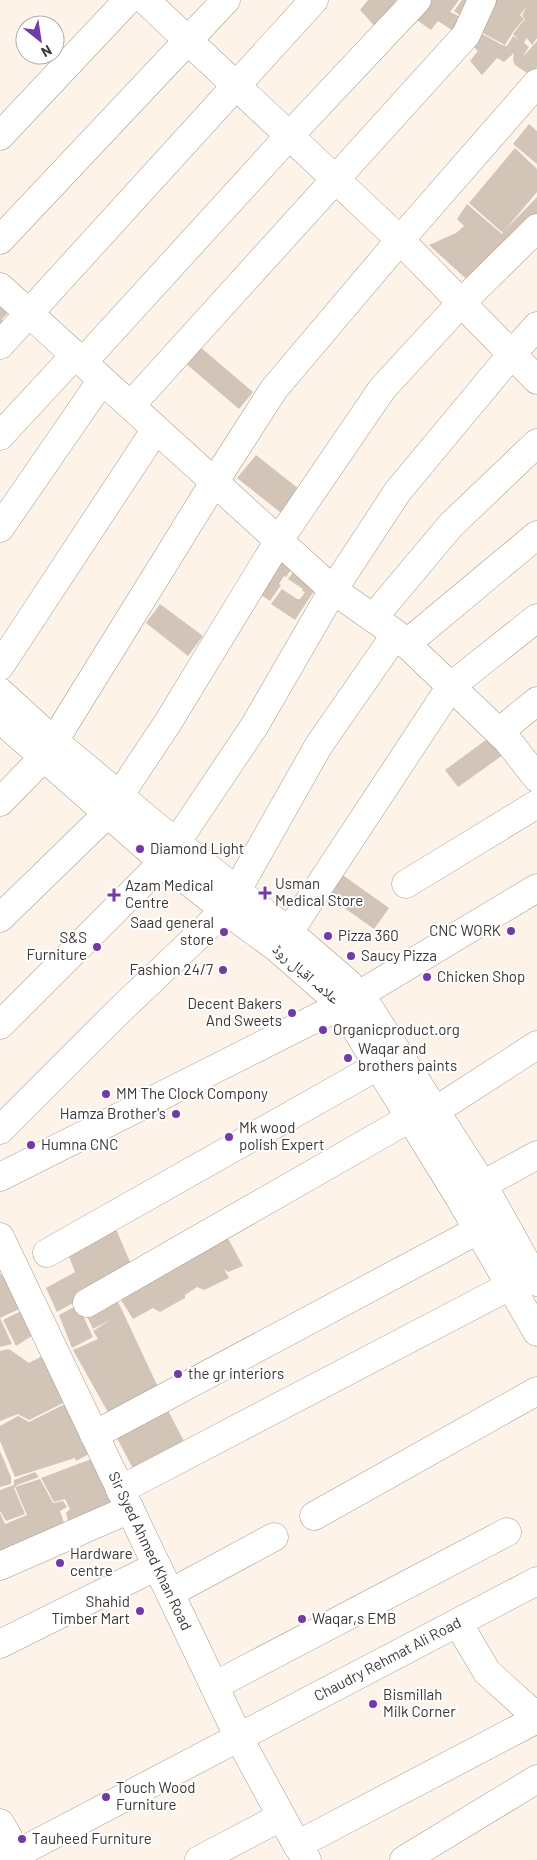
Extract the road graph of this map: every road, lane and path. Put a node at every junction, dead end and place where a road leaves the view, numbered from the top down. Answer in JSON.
{"nodes":[{"id":1,"x":128,"y":0,"type":"edge"},
{"id":2,"x":144,"y":0,"type":"edge"},
{"id":3,"x":226,"y":0,"type":"edge"},
{"id":4,"x":314,"y":0,"type":"edge"},
{"id":5,"x":417,"y":0,"type":"edge"},
{"id":6,"x":482,"y":0,"type":"edge"},
{"id":7,"x":187,"y":40,"type":"junction"},
{"id":8,"x":537,"y":83,"type":"edge"},
{"id":9,"x":237,"y":87,"type":"junction"},
{"id":10,"x":0,"y":136,"type":"edge"},
{"id":11,"x":289,"y":136,"type":"junction"},
{"id":12,"x":336,"y":179,"type":"junction"},
{"id":13,"x":537,"y":228,"type":"edge"},
{"id":14,"x":0,"y":240,"type":"edge"},
{"id":15,"x":400,"y":240,"type":"junction"},
{"id":16,"x":0,"y":287,"type":"edge"},
{"id":17,"x":462,"y":303,"type":"junction"},
{"id":18,"x":29,"y":313,"type":"junction"},
{"id":19,"x":537,"y":326,"type":"edge"},
{"id":20,"x":0,"y":345,"type":"edge"},
{"id":21,"x":512,"y":354,"type":"junction"},
{"id":22,"x":79,"y":358,"type":"junction"},
{"id":23,"x":102,"y":380,"type":"junction"},
{"id":24,"x":537,"y":380,"type":"edge"},
{"id":25,"x":131,"y":405,"type":"junction"},
{"id":26,"x":156,"y":428,"type":"junction"},
{"id":27,"x":0,"y":436,"type":"edge"},
{"id":28,"x":537,"y":444,"type":"edge"},
{"id":29,"x":215,"y":481,"type":"junction"},
{"id":30,"x":0,"y":528,"type":"edge"},
{"id":31,"x":537,"y":535,"type":"edge"},
{"id":32,"x":279,"y":540,"type":"junction"},
{"id":33,"x":334,"y":590,"type":"junction"},
{"id":34,"x":373,"y":618,"type":"junction"},
{"id":35,"x":537,"y":618,"type":"edge"},
{"id":36,"x":401,"y":639,"type":"junction"},
{"id":37,"x":0,"y":666,"type":"edge"},
{"id":38,"x":451,"y":686,"type":"junction"},
{"id":39,"x":0,"y":692,"type":"edge"},
{"id":40,"x":537,"y":701,"type":"edge"},
{"id":41,"x":0,"y":719,"type":"edge"},
{"id":42,"x":499,"y":732,"type":"junction"},
{"id":43,"x":49,"y":750,"type":"junction"},
{"id":44,"x":537,"y":778,"type":"edge"},
{"id":45,"x":0,"y":802,"type":"edge"},
{"id":46,"x":113,"y":804,"type":"junction"},
{"id":47,"x":537,"y":804,"type":"edge"},
{"id":48,"x":170,"y":852,"type":"junction"},
{"id":49,"x":406,"y":884,"type":"dead end"},
{"id":50,"x":537,"y":888,"type":"edge"},
{"id":51,"x":231,"y":900,"type":"junction"},
{"id":52,"x":0,"y":918,"type":"edge"},
{"id":53,"x":289,"y":932,"type":"junction"},
{"id":54,"x":351,"y":1000,"type":"junction"},
{"id":55,"x":0,"y":1025,"type":"edge"},
{"id":56,"x":537,"y":1046,"type":"edge"},
{"id":57,"x":378,"y":1066,"type":"junction"},
{"id":58,"x":423,"y":1114,"type":"junction"},
{"id":59,"x":0,"y":1130,"type":"edge"},
{"id":60,"x":537,"y":1155,"type":"edge"},
{"id":61,"x":0,"y":1177,"type":"edge"},
{"id":62,"x":483,"y":1184,"type":"junction"},
{"id":63,"x":459,"y":1197,"type":"junction"},
{"id":64,"x":478,"y":1230,"type":"junction"},
{"id":65,"x":0,"y":1237,"type":"edge"},
{"id":66,"x":47,"y":1253,"type":"dead end"},
{"id":67,"x":7,"y":1269,"type":"edge"},
{"id":68,"x":530,"y":1281,"type":"edge"},
{"id":69,"x":87,"y":1303,"type":"dead end"},
{"id":70,"x":537,"y":1332,"type":"edge"},
{"id":71,"x":537,"y":1391,"type":"edge"},
{"id":72,"x":94,"y":1435,"type":"junction"},
{"id":73,"x":125,"y":1499,"type":"junction"},
{"id":74,"x":314,"y":1516,"type":"dead end"},
{"id":75,"x":508,"y":1532,"type":"dead end"},
{"id":76,"x":274,"y":1537,"type":"dead end"},
{"id":77,"x":0,"y":1566,"type":"edge"},
{"id":78,"x":157,"y":1566,"type":"junction"},
{"id":79,"x":537,"y":1581,"type":"edge"},
{"id":80,"x":170,"y":1593,"type":"junction"},
{"id":81,"x":458,"y":1623,"type":"junction"},
{"id":82,"x":0,"y":1644,"type":"edge"},
{"id":83,"x":214,"y":1686,"type":"junction"},
{"id":84,"x":537,"y":1718,"type":"edge"},
{"id":85,"x":239,"y":1738,"type":"junction"},
{"id":86,"x":537,"y":1779,"type":"edge"},
{"id":87,"x":281,"y":1817,"type":"junction"},
{"id":88,"x":0,"y":1823,"type":"edge"},
{"id":89,"x":302,"y":1853,"type":"edge"},
{"id":90,"x":11,"y":1857,"type":"edge"},
{"id":91,"x":199,"y":1860,"type":"edge"},
{"id":92,"x":404,"y":1860,"type":"edge"}],
"edges":[{"from":1,"to":10,"type":"street"},
{"from":2,"to":7,"type":"street"},
{"from":3,"to":7,"type":"street"},
{"from":4,"to":9,"type":"street"},
{"from":5,"to":11,"type":"street"},
{"from":6,"to":12,"type":"street"},
{"from":7,"to":9,"type":"street"},
{"from":7,"to":14,"type":"street"},
{"from":8,"to":15,"type":"street"},
{"from":9,"to":11,"type":"street"},
{"from":9,"to":18,"type":"street"},
{"from":11,"to":12,"type":"street"},
{"from":11,"to":22,"type":"street"},
{"from":12,"to":15,"type":"street"},
{"from":12,"to":25,"type":"street"},
{"from":13,"to":17,"type":"street"},
{"from":15,"to":17,"type":"street"},
{"from":15,"to":29,"type":"street"},
{"from":16,"to":18,"type":"street"},
{"from":17,"to":21,"type":"street"},
{"from":17,"to":32,"type":"street"},
{"from":18,"to":20,"type":"street"},
{"from":18,"to":22,"type":"street"},
{"from":19,"to":21,"type":"street"},
{"from":21,"to":24,"type":"street"},
{"from":21,"to":33,"type":"street"},
{"from":22,"to":23,"type":"street"},
{"from":22,"to":27,"type":"street"},
{"from":23,"to":25,"type":"street"},
{"from":23,"to":30,"type":"street"},
{"from":25,"to":26,"type":"street"},
{"from":26,"to":29,"type":"street"},
{"from":26,"to":37,"type":"street"},
{"from":28,"to":34,"type":"street"},
{"from":29,"to":32,"type":"street"},
{"from":29,"to":43,"type":"street"},
{"from":31,"to":36,"type":"street"},
{"from":32,"to":33,"type":"street"},
{"from":32,"to":46,"type":"street"},
{"from":33,"to":34,"type":"street"},
{"from":33,"to":48,"type":"street"},
{"from":34,"to":36,"type":"street"},
{"from":35,"to":38,"type":"street"},
{"from":36,"to":38,"type":"street"},
{"from":36,"to":51,"type":"street"},
{"from":38,"to":42,"type":"street"},
{"from":38,"to":53,"type":"street"},
{"from":39,"to":43,"type":"street","name":"علامہ اقبال روڈ"},
{"from":40,"to":42,"type":"street"},
{"from":41,"to":43,"type":"street","name":"علامہ اقبال روڈ"},
{"from":42,"to":44,"type":"street"},
{"from":43,"to":45,"type":"street"},
{"from":43,"to":46,"type":"street","name":"علامہ اقبال روڈ"},
{"from":46,"to":48,"type":"street","name":"علامہ اقبال روڈ"},
{"from":46,"to":52,"type":"street"},
{"from":47,"to":49,"type":"street"},
{"from":48,"to":51,"type":"street","name":"علامہ اقبال روڈ"},
{"from":48,"to":55,"type":"street"},
{"from":50,"to":54,"type":"street"},
{"from":51,"to":53,"type":"street","name":"علامہ اقبال روڈ"},
{"from":51,"to":54,"type":"street","name":"علامہ اقبال روڈ"},
{"from":51,"to":59,"type":"street"},
{"from":53,"to":54,"type":"street","name":"علامہ اقبال روڈ"},
{"from":54,"to":57,"type":"street","name":"علامہ اقبال روڈ"},
{"from":54,"to":58,"type":"street","name":"علامہ اقبال روڈ"},
{"from":54,"to":61,"type":"street"},
{"from":56,"to":58,"type":"street"},
{"from":57,"to":58,"type":"street","name":"علامہ اقبال روڈ"},
{"from":57,"to":66,"type":"street"},
{"from":58,"to":62,"type":"street","name":"علامہ اقبال روڈ"},
{"from":58,"to":63,"type":"street","name":"علامہ اقبال روڈ"},
{"from":58,"to":69,"type":"street"},
{"from":60,"to":62,"type":"street"},
{"from":62,"to":63,"type":"street"},
{"from":62,"to":68,"type":"street","name":"علامہ اقبال روڈ"},
{"from":63,"to":64,"type":"street","name":"علامہ اقبال روڈ"},
{"from":64,"to":68,"type":"street","name":"علامہ اقبال روڈ"},
{"from":64,"to":72,"type":"street"},
{"from":65,"to":67,"type":"street","name":"Sir Syed Ahmed Khan Road"},
{"from":67,"to":72,"type":"street","name":"Sir Syed Ahmed Khan Road"},
{"from":68,"to":70,"type":"street","name":"علامہ اقبال روڈ"},
{"from":68,"to":73,"type":"street"},
{"from":71,"to":74,"type":"street"},
{"from":72,"to":73,"type":"street","name":"Sir Syed Ahmed Khan Road"},
{"from":73,"to":77,"type":"street"},
{"from":73,"to":78,"type":"street","name":"Sir Syed Ahmed Khan Road"},
{"from":75,"to":83,"type":"street"},
{"from":76,"to":80,"type":"street"},
{"from":78,"to":80,"type":"street","name":"Sir Syed Ahmed Khan Road"},
{"from":78,"to":82,"type":"street"},
{"from":79,"to":81,"type":"street","name":"Chaudry Rehmat Ali Road"},
{"from":80,"to":83,"type":"street","name":"Sir Syed Ahmed Khan Road"},
{"from":81,"to":84,"type":"street"},
{"from":81,"to":85,"type":"street","name":"Chaudry Rehmat Ali Road"},
{"from":83,"to":85,"type":"street","name":"Sir Syed Ahmed Khan Road"},
{"from":84,"to":89,"type":"street"},
{"from":85,"to":87,"type":"street","name":"Sir Syed Ahmed Khan Road"},
{"from":85,"to":90,"type":"street","name":"Chaudry Rehmat Ali Road"},
{"from":86,"to":92,"type":"street"},
{"from":87,"to":89,"type":"street","name":"Sir Syed Ahmed Khan Road"},
{"from":87,"to":91,"type":"street"},
{"from":88,"to":90,"type":"street"}]}
